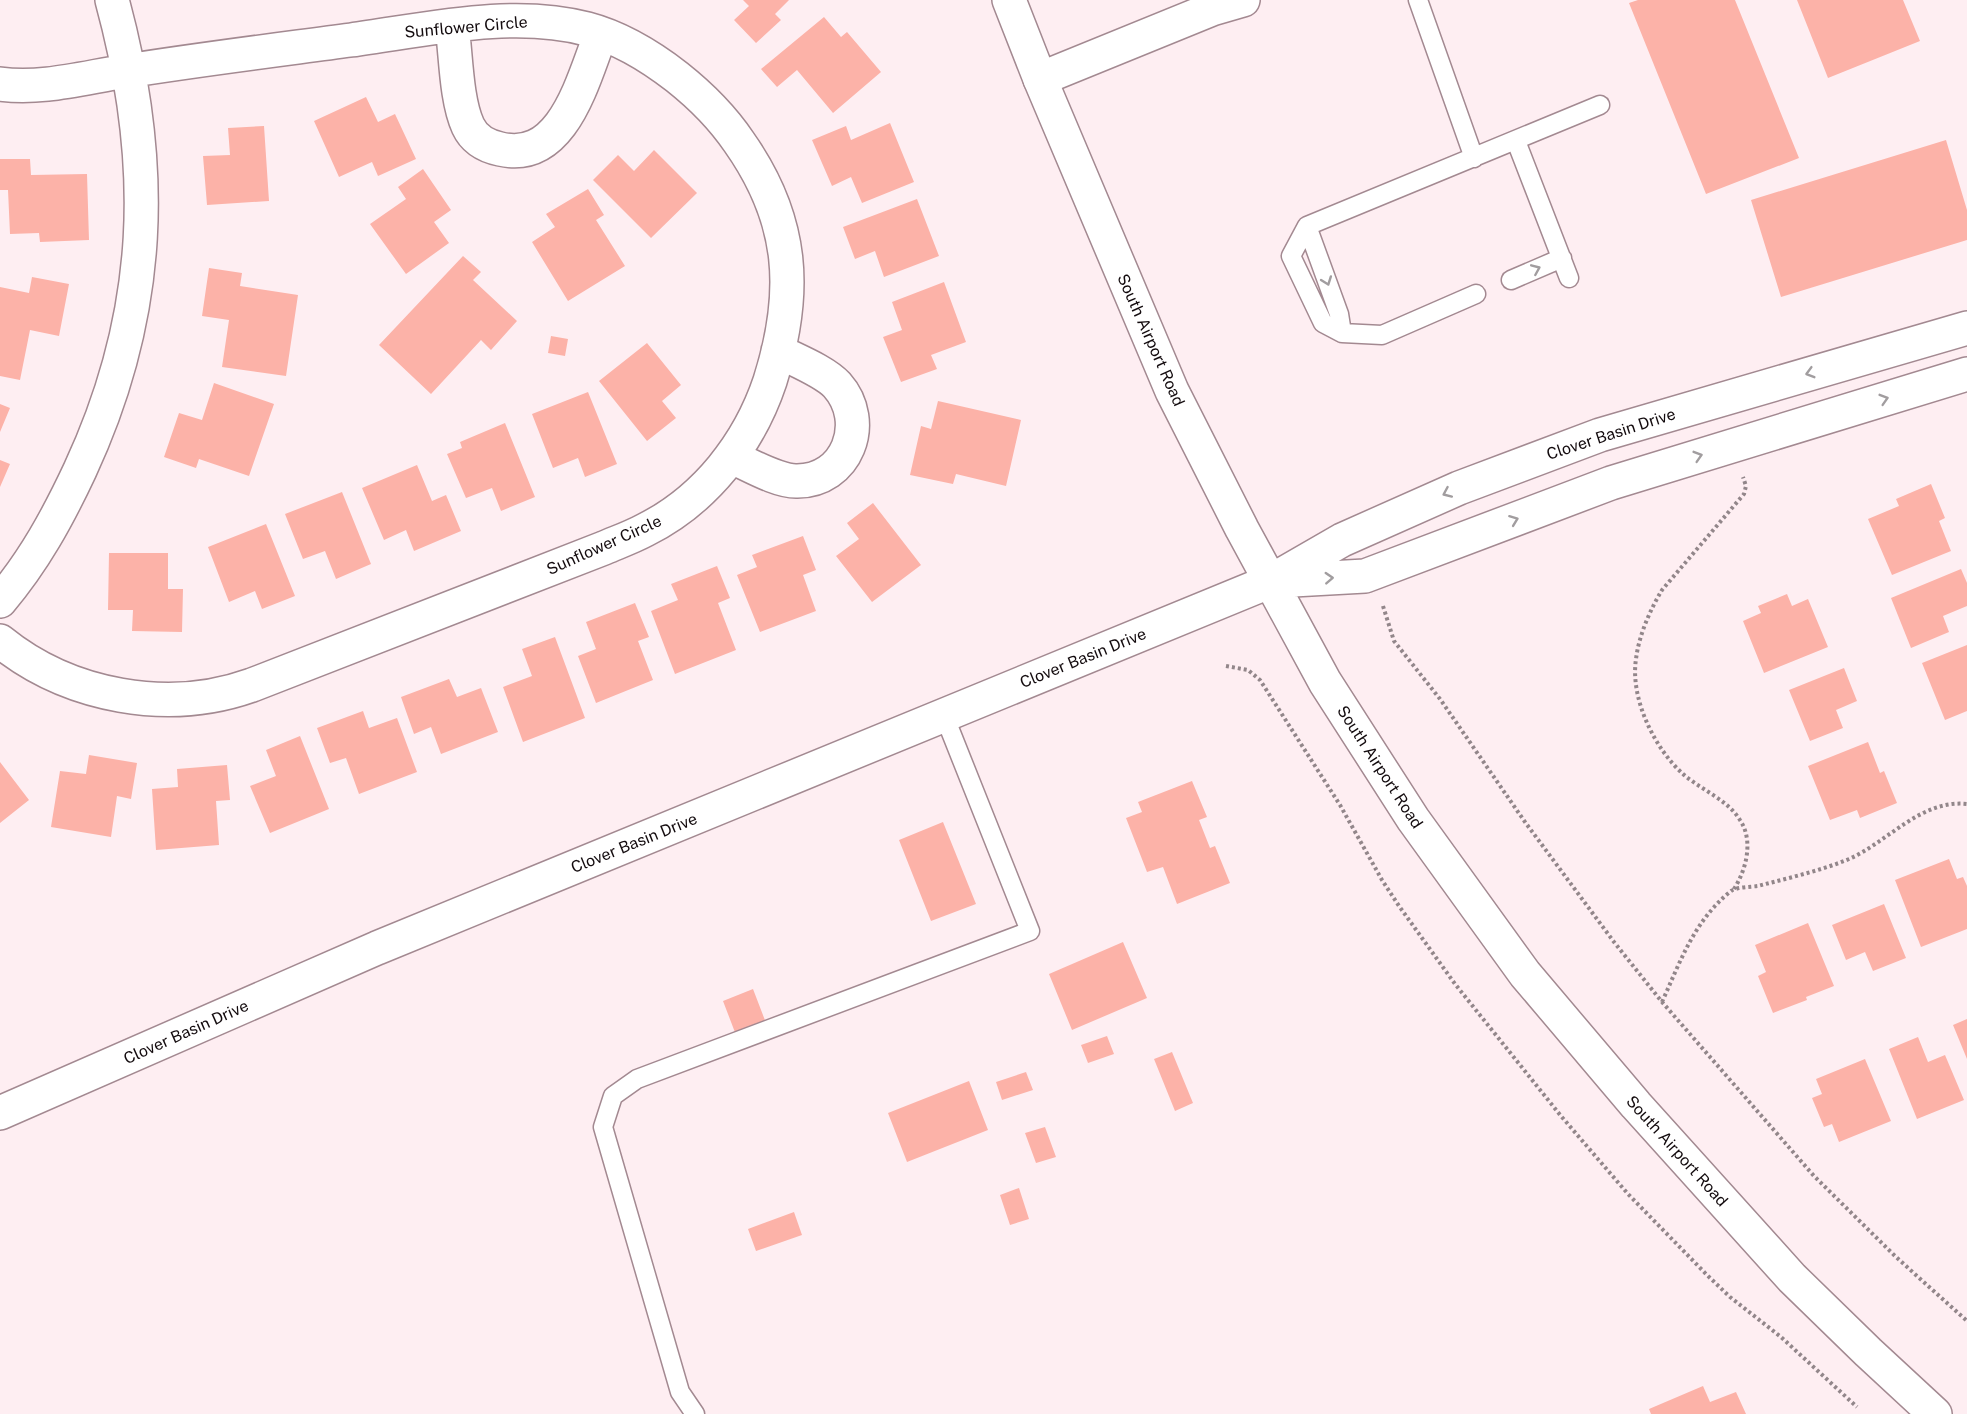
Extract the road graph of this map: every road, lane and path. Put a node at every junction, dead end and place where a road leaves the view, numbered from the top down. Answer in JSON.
{"nodes":[{"id":1,"x":112,"y":0,"type":"edge"},
{"id":2,"x":1009,"y":0,"type":"edge"},
{"id":3,"x":1243,"y":0,"type":"edge"},
{"id":4,"x":1418,"y":0,"type":"edge"},
{"id":5,"x":452,"y":26,"type":"junction"},
{"id":6,"x":602,"y":34,"type":"junction"},
{"id":7,"x":129,"y":70,"type":"junction"},
{"id":8,"x":1040,"y":79,"type":"junction"},
{"id":9,"x":0,"y":84,"type":"edge"},
{"id":10,"x":1600,"y":105,"type":"dead end"},
{"id":11,"x":1516,"y":141,"type":"junction"},
{"id":12,"x":1474,"y":158,"type":"junction"},
{"id":13,"x":1307,"y":226,"type":"junction"},
{"id":14,"x":1562,"y":258,"type":"junction"},
{"id":15,"x":1569,"y":278,"type":"dead end"},
{"id":16,"x":1511,"y":280,"type":"dead end"},
{"id":17,"x":1476,"y":294,"type":"dead end"},
{"id":18,"x":1967,"y":328,"type":"edge"},
{"id":19,"x":1342,"y":333,"type":"junction"},
{"id":20,"x":778,"y":351,"type":"junction"},
{"id":21,"x":1967,"y":374,"type":"edge"},
{"id":22,"x":732,"y":457,"type":"junction"},
{"id":23,"x":1742,"y":475,"type":"dead end"},
{"id":24,"x":11,"y":569,"type":"edge"},
{"id":25,"x":1271,"y":581,"type":"junction"},
{"id":26,"x":0,"y":601,"type":"edge"},
{"id":27,"x":1383,"y":605,"type":"dead end"},
{"id":28,"x":0,"y":641,"type":"edge"},
{"id":29,"x":1227,"y":666,"type":"dead end"},
{"id":30,"x":944,"y":716,"type":"junction"},
{"id":31,"x":1967,"y":804,"type":"edge"},
{"id":32,"x":1734,"y":889,"type":"junction"},
{"id":33,"x":1662,"y":1002,"type":"junction"},
{"id":34,"x":0,"y":1113,"type":"edge"},
{"id":35,"x":1967,"y":1321,"type":"edge"},
{"id":36,"x":1857,"y":1407,"type":"dead end"},
{"id":37,"x":695,"y":1414,"type":"edge"},
{"id":38,"x":1935,"y":1414,"type":"edge"}],
"edges":[{"from":1,"to":7,"type":"street"},
{"from":2,"to":8,"type":"street","name":"South Airport Road"},
{"from":3,"to":8,"type":"street"},
{"from":4,"to":12,"type":"lane"},
{"from":5,"to":6,"type":"street","name":"Sunflower Circle"},
{"from":5,"to":6,"type":"street"},
{"from":5,"to":7,"type":"street","name":"Sunflower Circle"},
{"from":6,"to":20,"type":"street","name":"Sunflower Circle"},
{"from":7,"to":9,"type":"street","name":"Sunflower Circle"},
{"from":7,"to":24,"type":"street"},
{"from":8,"to":25,"type":"street","name":"South Airport Road"},
{"from":10,"to":11,"type":"lane"},
{"from":11,"to":12,"type":"lane"},
{"from":11,"to":14,"type":"lane"},
{"from":12,"to":13,"type":"lane"},
{"from":13,"to":19,"type":"lane","one_way":true},
{"from":13,"to":19,"type":"lane"},
{"from":14,"to":15,"type":"lane"},
{"from":16,"to":14,"type":"lane","one_way":true},
{"from":17,"to":19,"type":"lane"},
{"from":18,"to":25,"type":"street","name":"Clover Basin Drive","one_way":true},
{"from":20,"to":22,"type":"street","name":"Sunflower Circle"},
{"from":20,"to":22,"type":"street"},
{"from":25,"to":21,"type":"street","name":"Clover Basin Drive","one_way":true},
{"from":22,"to":28,"type":"street","name":"Sunflower Circle"},
{"from":23,"to":32,"type":"path"},
{"from":24,"to":26,"type":"street"},
{"from":25,"to":30,"type":"street","name":"Clover Basin Drive"},
{"from":25,"to":38,"type":"street","name":"South Airport Road"},
{"from":27,"to":33,"type":"path"},
{"from":29,"to":36,"type":"path"},
{"from":30,"to":34,"type":"street","name":"Clover Basin Drive"},
{"from":30,"to":37,"type":"lane"},
{"from":31,"to":32,"type":"path"},
{"from":32,"to":33,"type":"path"},
{"from":33,"to":35,"type":"path"}]}
